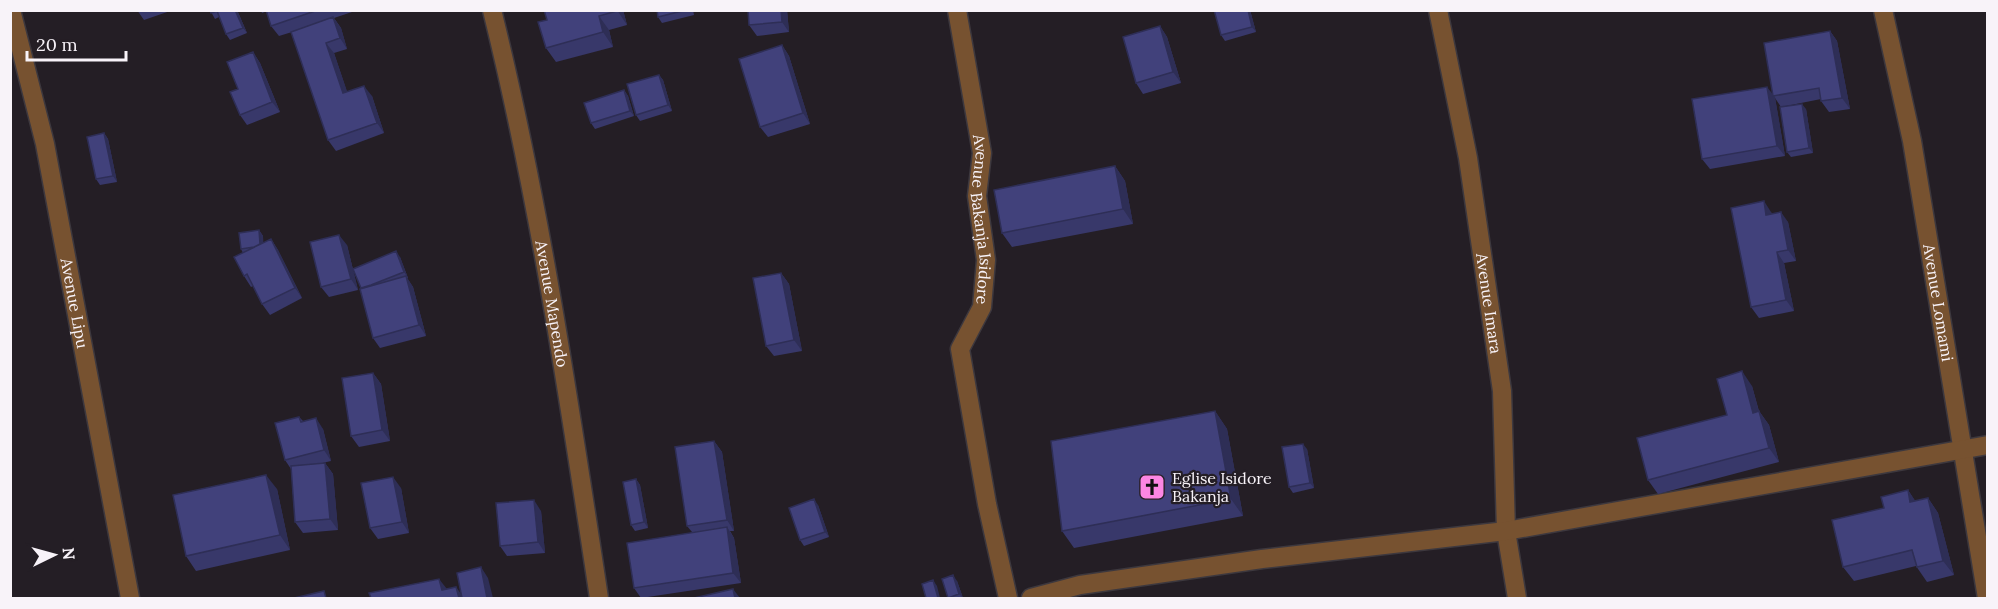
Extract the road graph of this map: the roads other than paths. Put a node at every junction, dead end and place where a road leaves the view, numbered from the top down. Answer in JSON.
{"nodes":[{"id":1,"x":11,"y":10,"type":"edge"},
{"id":2,"x":492,"y":10,"type":"edge"},
{"id":3,"x":957,"y":10,"type":"edge"},
{"id":4,"x":1438,"y":10,"type":"edge"},
{"id":5,"x":1883,"y":10,"type":"edge"},
{"id":6,"x":1988,"y":445,"type":"edge"},
{"id":7,"x":1962,"y":451,"type":"junction"},
{"id":8,"x":1506,"y":531,"type":"junction"},
{"id":9,"x":130,"y":598,"type":"edge"},
{"id":10,"x":599,"y":598,"type":"edge"},
{"id":11,"x":1008,"y":598,"type":"edge"},
{"id":12,"x":1030,"y":598,"type":"edge"},
{"id":13,"x":1517,"y":598,"type":"edge"},
{"id":14,"x":1987,"y":598,"type":"edge"}],
"edges":[{"from":1,"to":9,"type":"street","name":"Avenue Lipu"},
{"from":2,"to":10,"type":"street","name":"Avenue Mapendo"},
{"from":3,"to":11,"type":"street","name":"Avenue Bakanja Isidore"},
{"from":4,"to":8,"type":"street","name":"Avenue Imara"},
{"from":5,"to":7,"type":"street","name":"Avenue Lomami"},
{"from":6,"to":7,"type":"street"},
{"from":7,"to":8,"type":"street"},
{"from":7,"to":14,"type":"street","name":"Avenue Lomami"},
{"from":8,"to":12,"type":"street"},
{"from":8,"to":13,"type":"street","name":"Avenue Imara"}]}
